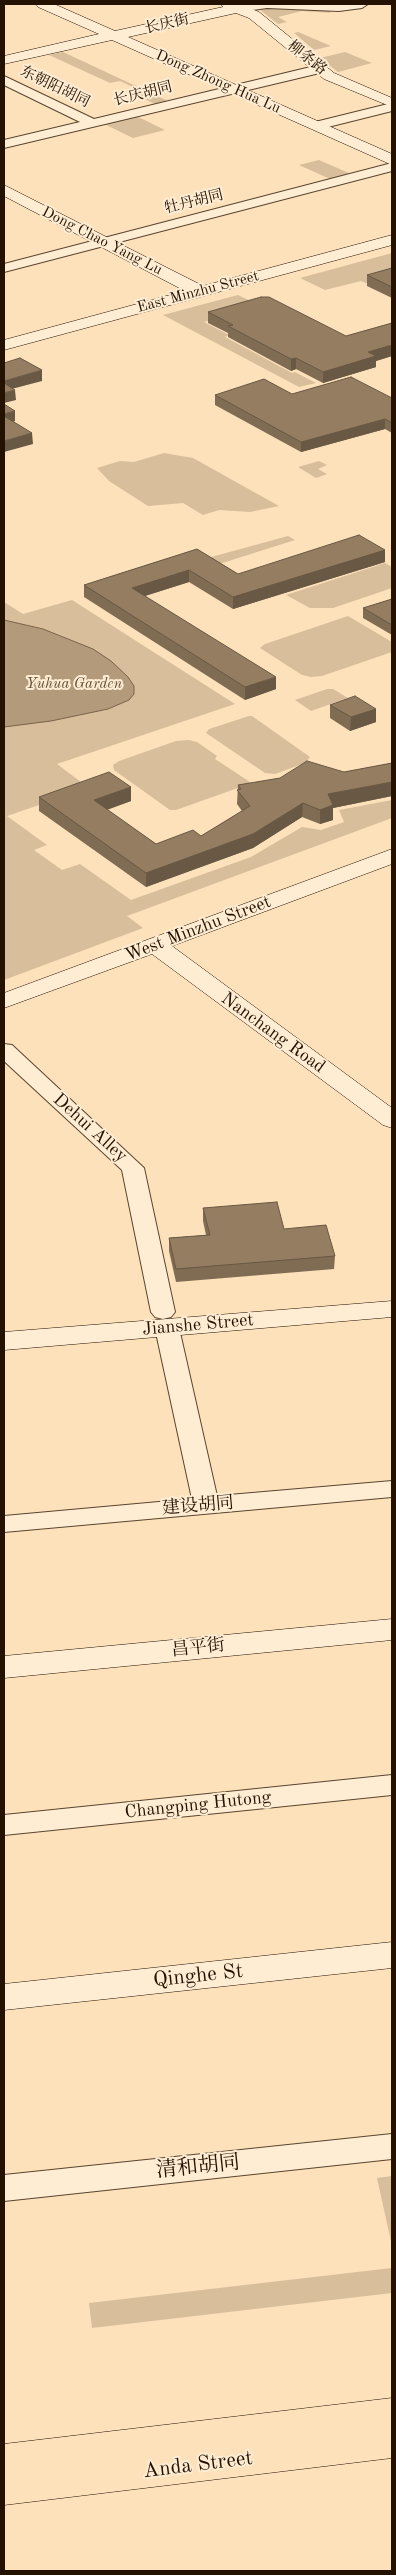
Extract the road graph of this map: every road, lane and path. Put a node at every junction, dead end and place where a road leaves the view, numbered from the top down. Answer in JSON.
{"nodes":[{"id":1,"x":43,"y":4,"type":"edge"},
{"id":2,"x":362,"y":4,"type":"edge"},
{"id":3,"x":233,"y":6,"type":"edge"},
{"id":4,"x":114,"y":36,"type":"junction"},
{"id":5,"x":4,"y":60,"type":"edge"},
{"id":6,"x":319,"y":69,"type":"junction"},
{"id":7,"x":4,"y":80,"type":"edge"},
{"id":8,"x":233,"y":89,"type":"junction"},
{"id":9,"x":392,"y":103,"type":"edge"},
{"id":10,"x":392,"y":107,"type":"edge"},
{"id":11,"x":92,"y":123,"type":"junction"},
{"id":12,"x":316,"y":126,"type":"junction"},
{"id":13,"x":4,"y":144,"type":"edge"},
{"id":14,"x":392,"y":160,"type":"edge"},
{"id":15,"x":392,"y":167,"type":"edge"},
{"id":16,"x":4,"y":190,"type":"edge"},
{"id":17,"x":392,"y":240,"type":"edge"},
{"id":18,"x":104,"y":242,"type":"junction"},
{"id":19,"x":4,"y":268,"type":"edge"},
{"id":20,"x":201,"y":292,"type":"junction"},
{"id":21,"x":4,"y":345,"type":"edge"},
{"id":22,"x":392,"y":856,"type":"edge"},
{"id":23,"x":154,"y":945,"type":"junction"},
{"id":24,"x":4,"y":1001,"type":"edge"},
{"id":25,"x":4,"y":1050,"type":"edge"},
{"id":26,"x":392,"y":1120,"type":"edge"},
{"id":27,"x":392,"y":1293,"type":"edge"},
{"id":28,"x":392,"y":1309,"type":"edge"},
{"id":29,"x":165,"y":1320,"type":"junction"},
{"id":30,"x":4,"y":1325,"type":"edge"},
{"id":31,"x":4,"y":1341,"type":"edge"},
{"id":32,"x":392,"y":1489,"type":"edge"},
{"id":33,"x":206,"y":1506,"type":"junction"},
{"id":34,"x":4,"y":1524,"type":"edge"},
{"id":35,"x":392,"y":1629,"type":"edge"},
{"id":36,"x":4,"y":1667,"type":"edge"},
{"id":37,"x":392,"y":1785,"type":"edge"},
{"id":38,"x":4,"y":1825,"type":"edge"},
{"id":39,"x":392,"y":1955,"type":"edge"},
{"id":40,"x":4,"y":1996,"type":"edge"},
{"id":41,"x":392,"y":2146,"type":"edge"},
{"id":42,"x":4,"y":2188,"type":"edge"},
{"id":43,"x":392,"y":2415,"type":"edge"},
{"id":44,"x":392,"y":2441,"type":"edge"},
{"id":45,"x":4,"y":2461,"type":"edge"},
{"id":46,"x":4,"y":2488,"type":"edge"}],
"edges":[{"from":1,"to":4,"type":"street","name":"Dong Zhong Hua Lu"},
{"from":2,"to":3,"type":"street","name":"长庆街"},
{"from":3,"to":4,"type":"street","name":"长庆街"},
{"from":3,"to":6,"type":"street","name":"柳条路"},
{"from":4,"to":5,"type":"street","name":"长庆街"},
{"from":4,"to":8,"type":"street","name":"Dong Zhong Hua Lu"},
{"from":6,"to":8,"type":"street","name":"长庆胡同"},
{"from":6,"to":9,"type":"street","name":"柳条路"},
{"from":7,"to":11,"type":"street","name":"东朝阳胡同"},
{"from":8,"to":11,"type":"street","name":"长庆胡同"},
{"from":8,"to":12,"type":"street","name":"Dong Zhong Hua Lu"},
{"from":10,"to":12,"type":"street"},
{"from":11,"to":13,"type":"street","name":"长庆胡同"},
{"from":12,"to":14,"type":"street","name":"Dong Zhong Hua Lu"},
{"from":15,"to":18,"type":"street","name":"牡丹胡同"},
{"from":16,"to":18,"type":"street","name":"Dong Chao Yang Lu"},
{"from":17,"to":20,"type":"street","name":"East Minzhu Street"},
{"from":18,"to":19,"type":"street","name":"牡丹胡同"},
{"from":18,"to":20,"type":"street","name":"Dong Chao Yang Lu"},
{"from":20,"to":21,"type":"street","name":"East Minzhu Street"},
{"from":22,"to":23,"type":"street","name":"West Minzhu Street"},
{"from":23,"to":24,"type":"street","name":"West Minzhu Street"},
{"from":23,"to":26,"type":"street","name":"Nanchang Road"},
{"from":25,"to":29,"type":"street","name":"Dehui Alley"},
{"from":27,"to":29,"type":"street","name":"Jianshe Street"},
{"from":28,"to":29,"type":"street","name":"Jianshe Street"},
{"from":29,"to":30,"type":"street","name":"Jianshe Street"},
{"from":29,"to":31,"type":"street","name":"Jianshe Street"},
{"from":29,"to":33,"type":"street","name":"Dehui Alley"},
{"from":32,"to":33,"type":"street","name":"建设胡同"},
{"from":33,"to":34,"type":"street","name":"建设胡同"},
{"from":35,"to":36,"type":"street","name":"昌平街"},
{"from":37,"to":38,"type":"street","name":"Changping Hutong"},
{"from":39,"to":40,"type":"street","name":"Qinghe St"},
{"from":41,"to":42,"type":"street","name":"清和胡同"},
{"from":43,"to":45,"type":"main road","name":"Anda Street"},
{"from":44,"to":46,"type":"main road","name":"Anda Street"}]}
